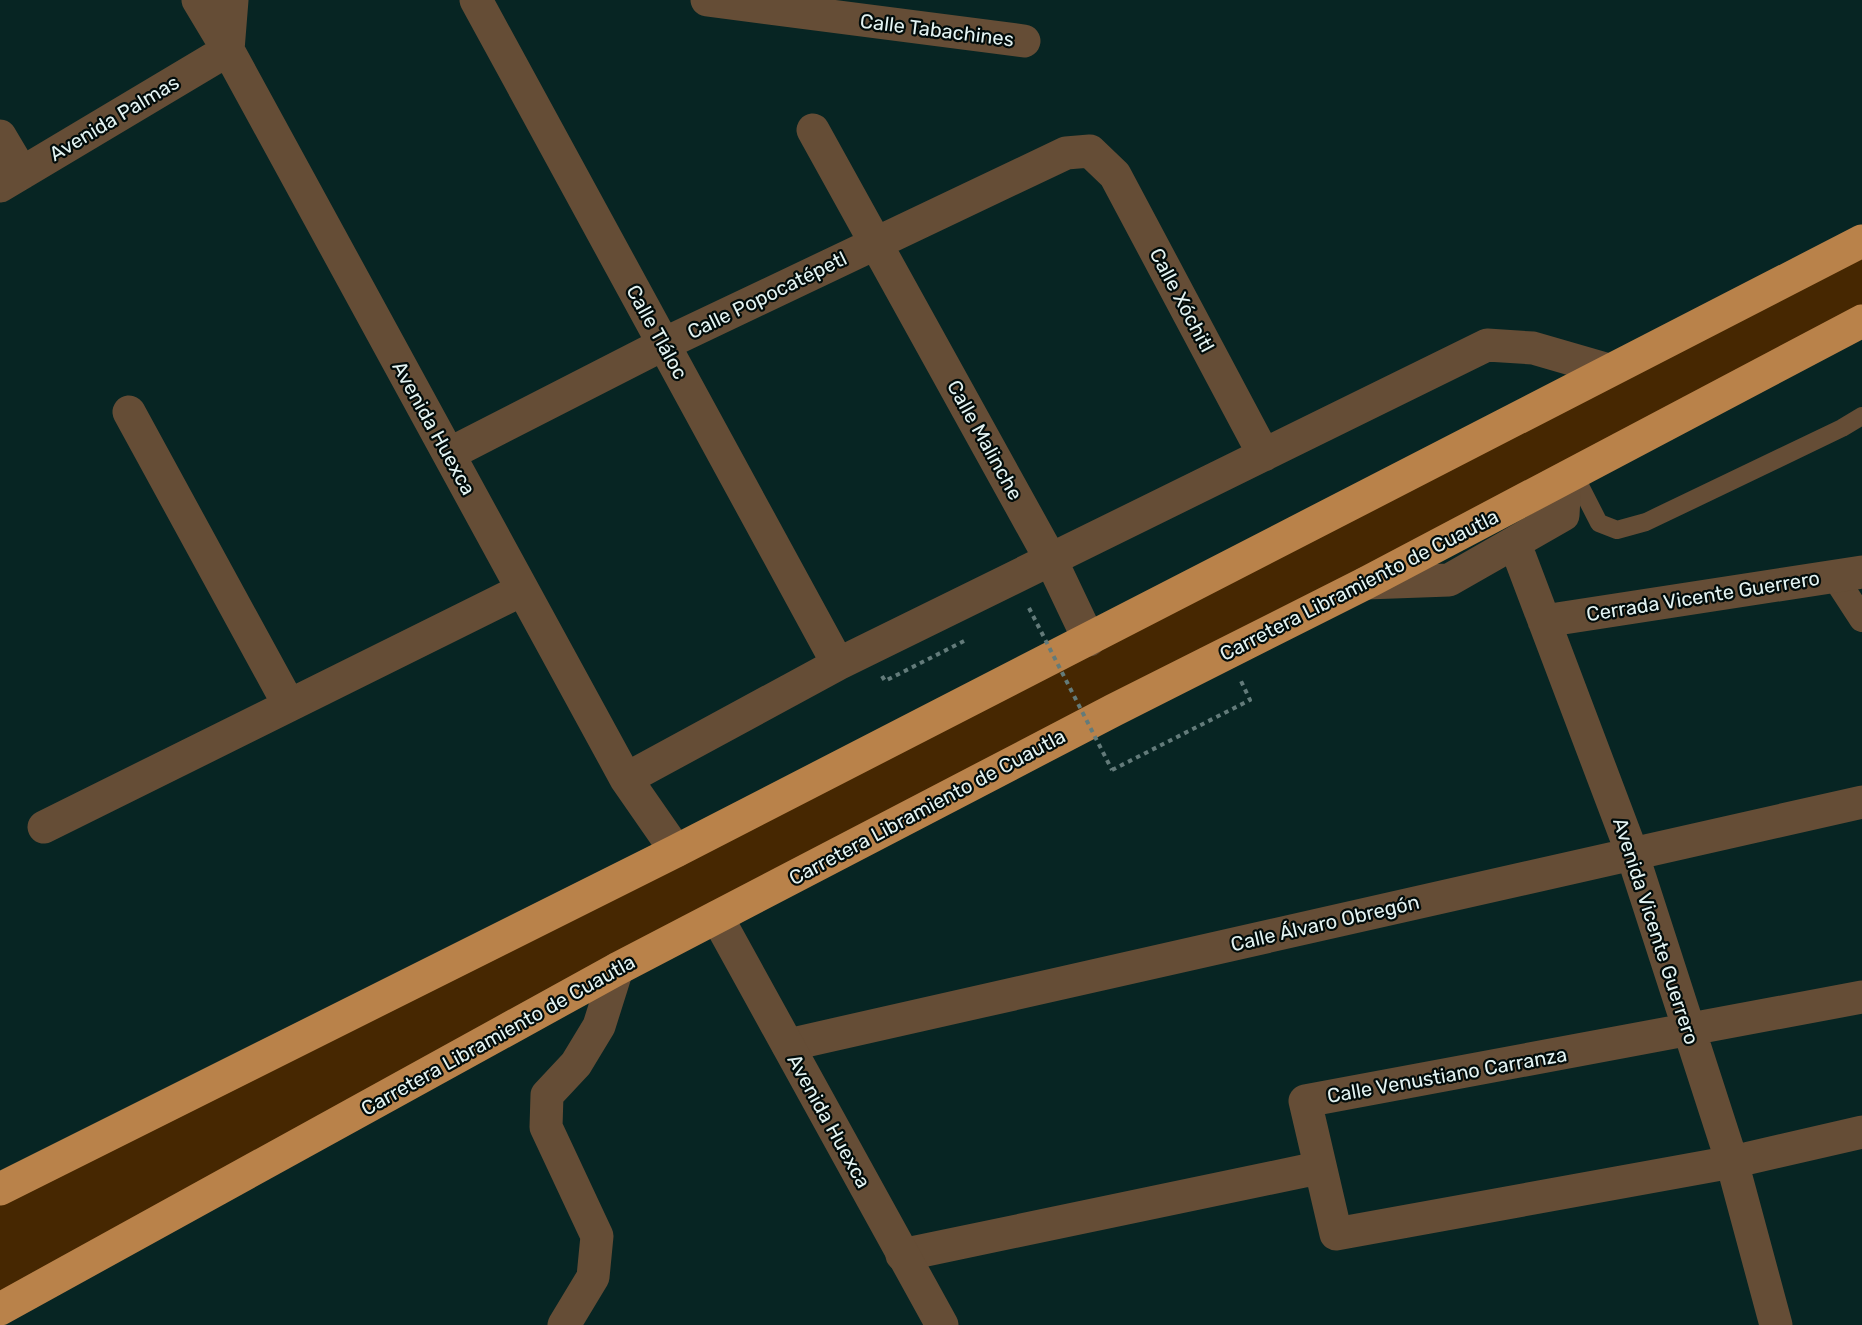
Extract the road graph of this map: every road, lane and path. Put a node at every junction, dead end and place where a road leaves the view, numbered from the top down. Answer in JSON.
{"nodes":[{"id":1,"x":198,"y":0,"type":"edge"},
{"id":2,"x":232,"y":0,"type":"edge"},
{"id":3,"x":476,"y":0,"type":"edge"},
{"id":4,"x":707,"y":0,"type":"edge"},
{"id":5,"x":1024,"y":41,"type":"dead end"},
{"id":6,"x":228,"y":50,"type":"junction"},
{"id":7,"x":813,"y":130,"type":"dead end"},
{"id":8,"x":0,"y":136,"type":"edge"},
{"id":9,"x":1090,"y":151,"type":"joint"},
{"id":10,"x":11,"y":179,"type":"edge"},
{"id":11,"x":1862,"y":241,"type":"edge"},
{"id":12,"x":876,"y":243,"type":"junction"},
{"id":13,"x":1862,"y":321,"type":"edge"},
{"id":14,"x":664,"y":344,"type":"junction"},
{"id":15,"x":1609,"y":370,"type":"junction"},
{"id":16,"x":129,"y":412,"type":"dead end"},
{"id":17,"x":1862,"y":416,"type":"edge"},
{"id":18,"x":449,"y":454,"type":"junction"},
{"id":19,"x":1264,"y":454,"type":"junction"},
{"id":20,"x":1569,"y":477,"type":"junction"},
{"id":21,"x":1515,"y":544,"type":"junction"},
{"id":22,"x":1051,"y":560,"type":"junction"},
{"id":23,"x":1848,"y":574,"type":"edge"},
{"id":24,"x":1366,"y":583,"type":"junction"},
{"id":25,"x":522,"y":590,"type":"junction"},
{"id":26,"x":1029,"y":608,"type":"dead end"},
{"id":27,"x":1862,"y":619,"type":"edge"},
{"id":28,"x":1544,"y":621,"type":"junction"},
{"id":29,"x":1089,"y":640,"type":"junction"},
{"id":30,"x":837,"y":664,"type":"junction"},
{"id":31,"x":1239,"y":677,"type":"dead end"},
{"id":32,"x":289,"y":705,"type":"junction"},
{"id":33,"x":626,"y":779,"type":"junction"},
{"id":34,"x":1862,"y":802,"type":"edge"},
{"id":35,"x":44,"y":827,"type":"dead end"},
{"id":36,"x":676,"y":851,"type":"junction"},
{"id":37,"x":1632,"y":853,"type":"junction"},
{"id":38,"x":717,"y":917,"type":"junction"},
{"id":39,"x":617,"y":969,"type":"junction"},
{"id":40,"x":1862,"y":997,"type":"edge"},
{"id":41,"x":1688,"y":1030,"type":"junction"},
{"id":42,"x":788,"y":1045,"type":"junction"},
{"id":43,"x":1862,"y":1132,"type":"edge"},
{"id":44,"x":1732,"y":1162,"type":"junction"},
{"id":45,"x":1318,"y":1168,"type":"junction"},
{"id":46,"x":0,"y":1188,"type":"edge"},
{"id":47,"x":902,"y":1256,"type":"junction"},
{"id":48,"x":0,"y":1309,"type":"edge"},
{"id":49,"x":564,"y":1325,"type":"edge"},
{"id":50,"x":942,"y":1325,"type":"edge"},
{"id":51,"x":1776,"y":1325,"type":"edge"}],
"edges":[{"from":1,"to":6,"type":"street","name":"Avenida Huexca"},
{"from":2,"to":6,"type":"street"},
{"from":3,"to":14,"type":"street","name":"Calle Tláloc"},
{"from":4,"to":5,"type":"street","name":"Calle Tabachines"},
{"from":6,"to":10,"type":"street","name":"Avenida Palmas"},
{"from":6,"to":18,"type":"street","name":"Avenida Huexca"},
{"from":7,"to":12,"type":"street","name":"Calle Malinche"},
{"from":8,"to":10,"type":"street"},
{"from":9,"to":12,"type":"street","name":"Calle Popocatépetl"},
{"from":9,"to":19,"type":"street","name":"Calle Xóchitl"},
{"from":11,"to":15,"type":"highway"},
{"from":12,"to":14,"type":"street","name":"Calle Popocatépetl"},
{"from":12,"to":22,"type":"street","name":"Calle Malinche"},
{"from":13,"to":20,"type":"highway","name":"Carretera Libramiento de Cuautla"},
{"from":14,"to":18,"type":"street","name":"Calle Popocatépetl"},
{"from":14,"to":30,"type":"street","name":"Calle Tláloc"},
{"from":15,"to":19,"type":"street"},
{"from":15,"to":29,"type":"highway"},
{"from":16,"to":32,"type":"street"},
{"from":17,"to":20,"type":"lane"},
{"from":18,"to":25,"type":"street","name":"Avenida Huexca"},
{"from":19,"to":22,"type":"street"},
{"from":20,"to":21,"type":"street"},
{"from":20,"to":24,"type":"highway","name":"Carretera Libramiento de Cuautla"},
{"from":21,"to":24,"type":"street"},
{"from":21,"to":28,"type":"street","name":"Avenida Vicente Guerrero"},
{"from":22,"to":29,"type":"street","name":"Calle Malinche"},
{"from":22,"to":30,"type":"street"},
{"from":23,"to":27,"type":"street"},
{"from":23,"to":28,"type":"street","name":"Cerrada Vicente Guerrero"},
{"from":24,"to":38,"type":"highway","name":"Carretera Libramiento de Cuautla"},
{"from":25,"to":32,"type":"street"},
{"from":25,"to":33,"type":"street","name":"Avenida Huexca"},
{"from":26,"to":31,"type":"path","bridge":true},
{"from":28,"to":37,"type":"street","name":"Avenida Vicente Guerrero"},
{"from":29,"to":36,"type":"highway"},
{"from":30,"to":33,"type":"street"},
{"from":32,"to":35,"type":"street"},
{"from":33,"to":36,"type":"street","name":"Avenida Huexca"},
{"from":34,"to":37,"type":"street","name":"Calle Álvaro Obregón"},
{"from":36,"to":46,"type":"highway"},
{"from":37,"to":41,"type":"street","name":"Avenida Vicente Guerrero"},
{"from":37,"to":42,"type":"street","name":"Calle Álvaro Obregón"},
{"from":38,"to":39,"type":"highway","name":"Carretera Libramiento de Cuautla"},
{"from":38,"to":42,"type":"street","name":"Avenida Huexca"},
{"from":39,"to":48,"type":"highway","name":"Carretera Libramiento de Cuautla"},
{"from":39,"to":49,"type":"street"},
{"from":40,"to":41,"type":"street","name":"Calle Venustiano Carranza"},
{"from":41,"to":44,"type":"street","name":"Avenida Vicente Guerrero"},
{"from":41,"to":45,"type":"street","name":"Calle Venustiano Carranza"},
{"from":42,"to":47,"type":"street","name":"Avenida Huexca"},
{"from":43,"to":44,"type":"street"},
{"from":44,"to":45,"type":"street"},
{"from":44,"to":51,"type":"street","name":"Avenida Vicente Guerrero"},
{"from":45,"to":47,"type":"street"},
{"from":47,"to":50,"type":"street","name":"Avenida Huexca"}]}
